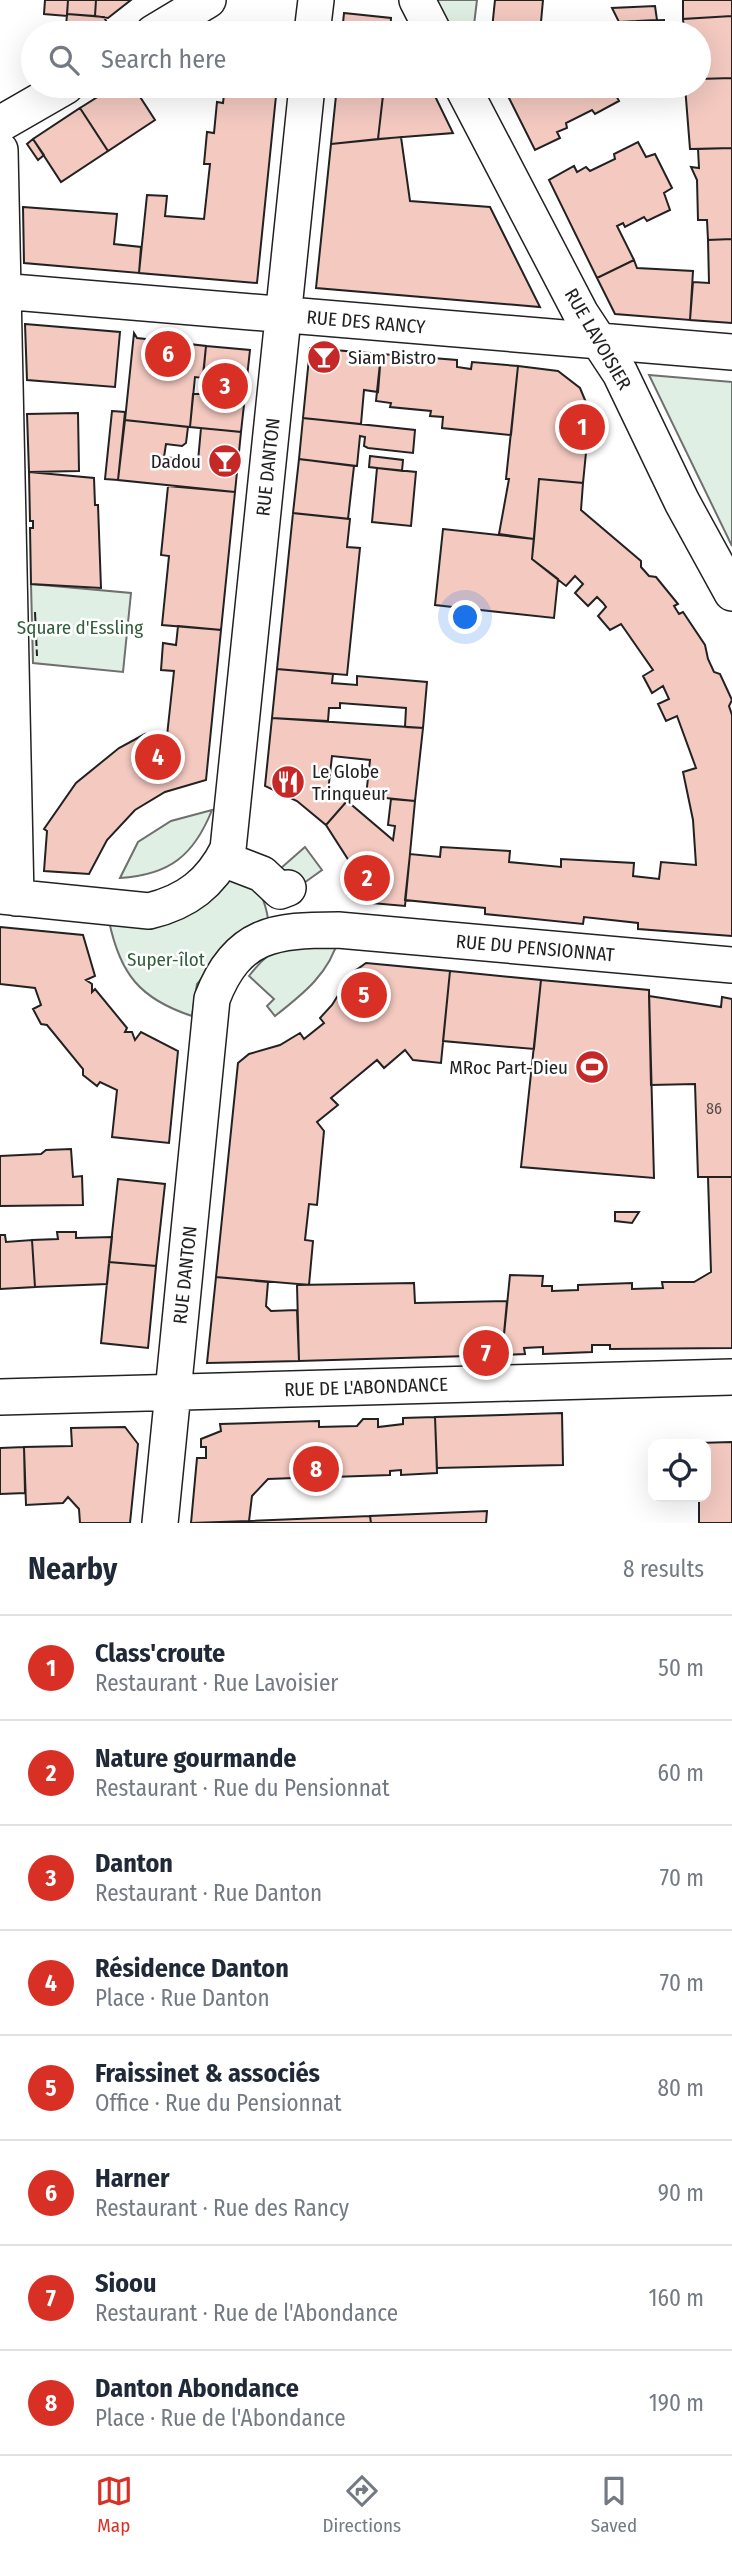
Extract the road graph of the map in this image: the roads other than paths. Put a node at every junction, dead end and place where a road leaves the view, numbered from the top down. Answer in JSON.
{"nodes":[{"id":1,"x":208,"y":0,"type":"edge"},
{"id":2,"x":316,"y":0,"type":"edge"},
{"id":3,"x":417,"y":0,"type":"edge"},
{"id":4,"x":173,"y":21,"type":"edge"},
{"id":5,"x":313,"y":21,"type":"edge"},
{"id":6,"x":428,"y":21,"type":"edge"},
{"id":7,"x":45,"y":98,"type":"edge"},
{"id":8,"x":306,"y":98,"type":"edge"},
{"id":9,"x":468,"y":98,"type":"edge"},
{"id":10,"x":0,"y":124,"type":"edge"},
{"id":11,"x":0,"y":150,"type":"edge"},
{"id":12,"x":2,"y":291,"type":"edge"},
{"id":13,"x":284,"y":315,"type":"junction"},
{"id":14,"x":599,"y":340,"type":"junction"},
{"id":15,"x":732,"y":352,"type":"edge"},
{"id":16,"x":732,"y":593,"type":"edge"},
{"id":17,"x":226,"y":854,"type":"junction"},
{"id":18,"x":288,"y":888,"type":"dead end"},
{"id":19,"x":8,"y":897,"type":"edge"},
{"id":20,"x":732,"y":965,"type":"edge"},
{"id":21,"x":209,"y":1027,"type":"joint"},
{"id":22,"x":732,"y":1377,"type":"edge"},
{"id":23,"x":173,"y":1392,"type":"junction"},
{"id":24,"x":0,"y":1397,"type":"edge"},
{"id":25,"x":160,"y":1523,"type":"edge"}],
"edges":[{"from":1,"to":4,"type":"street"},
{"from":2,"to":5,"type":"street"},
{"from":3,"to":6,"type":"street"},
{"from":7,"to":10,"type":"street"},
{"from":8,"to":13,"type":"street","name":"RUE DANTON"},
{"from":9,"to":14,"type":"street","name":"RUE LAVOISIER"},
{"from":11,"to":12,"type":"street"},
{"from":12,"to":13,"type":"street","name":"RUE DES RANCY"},
{"from":12,"to":19,"type":"street"},
{"from":13,"to":14,"type":"street","name":"RUE DES RANCY"},
{"from":13,"to":17,"type":"street","name":"RUE DANTON"},
{"from":14,"to":15,"type":"street","name":"RUE DES RANCY"},
{"from":14,"to":16,"type":"street","name":"RUE LAVOISIER"},
{"from":17,"to":18,"type":"street"},
{"from":17,"to":19,"type":"street"},
{"from":20,"to":21,"type":"street","name":"RUE DU PENSIONNAT"},
{"from":21,"to":23,"type":"street","name":"RUE DANTON"},
{"from":22,"to":23,"type":"street","name":"RUE DE L'ABONDANCE"},
{"from":23,"to":24,"type":"street","name":"RUE DE L'ABONDANCE"},
{"from":23,"to":25,"type":"street","name":"RUE DANTON"}]}
